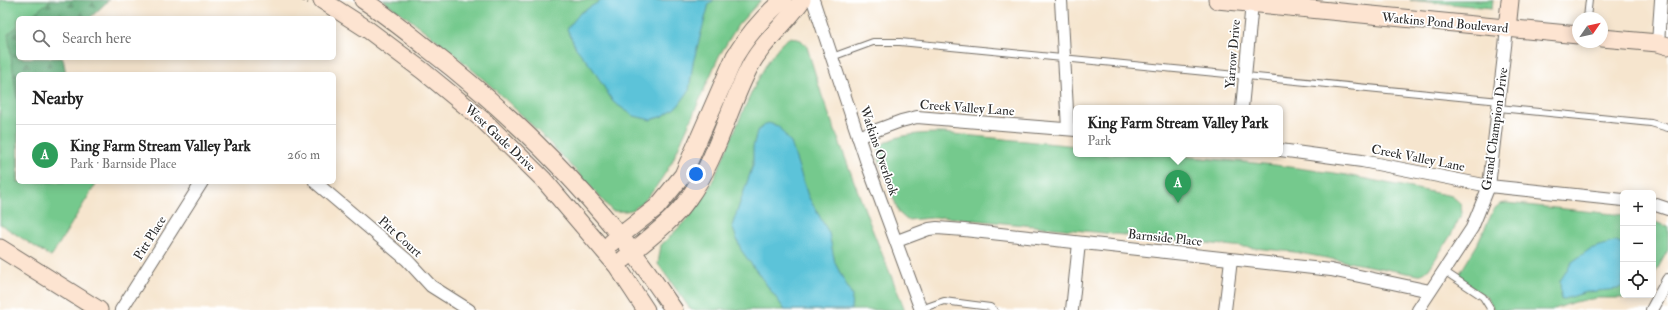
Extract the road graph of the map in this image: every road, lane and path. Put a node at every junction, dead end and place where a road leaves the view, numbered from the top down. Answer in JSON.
{"nodes":[{"id":1,"x":322,"y":0,"type":"edge"},
{"id":2,"x":363,"y":0,"type":"edge"},
{"id":3,"x":783,"y":0,"type":"edge"},
{"id":4,"x":802,"y":0,"type":"edge"},
{"id":5,"x":813,"y":0,"type":"edge"},
{"id":6,"x":1061,"y":0,"type":"edge"},
{"id":7,"x":1217,"y":0,"type":"edge"},
{"id":8,"x":1510,"y":0,"type":"edge"},
{"id":9,"x":1589,"y":0,"type":"edge"},
{"id":10,"x":1661,"y":0,"type":"edge"},
{"id":11,"x":1252,"y":3,"type":"junction"},
{"id":12,"x":1588,"y":12,"type":"edge"},
{"id":13,"x":1507,"y":29,"type":"junction"},
{"id":14,"x":1572,"y":35,"type":"edge"},
{"id":15,"x":1608,"y":39,"type":"edge"},
{"id":16,"x":1663,"y":44,"type":"edge"},
{"id":17,"x":832,"y":57,"type":"junction"},
{"id":18,"x":1065,"y":57,"type":"junction"},
{"id":19,"x":1245,"y":76,"type":"junction"},
{"id":20,"x":1499,"y":104,"type":"junction"},
{"id":21,"x":1242,"y":105,"type":"edge"},
{"id":22,"x":1668,"y":128,"type":"edge"},
{"id":23,"x":1072,"y":130,"type":"edge"},
{"id":24,"x":858,"y":137,"type":"junction"},
{"id":25,"x":1283,"y":150,"type":"edge"},
{"id":26,"x":201,"y":184,"type":"edge"},
{"id":27,"x":317,"y":184,"type":"edge"},
{"id":28,"x":1489,"y":186,"type":"junction"},
{"id":29,"x":1620,"y":200,"type":"edge"},
{"id":30,"x":1656,"y":205,"type":"edge"},
{"id":31,"x":1668,"y":210,"type":"edge"},
{"id":32,"x":620,"y":236,"type":"junction"},
{"id":33,"x":897,"y":241,"type":"junction"},
{"id":34,"x":1079,"y":244,"type":"junction"},
{"id":35,"x":0,"y":248,"type":"edge"},
{"id":36,"x":602,"y":250,"type":"junction"},
{"id":37,"x":633,"y":252,"type":"junction"},
{"id":38,"x":1231,"y":260,"type":"junction"},
{"id":39,"x":617,"y":266,"type":"junction"},
{"id":40,"x":1444,"y":271,"type":"junction"},
{"id":41,"x":1668,"y":280,"type":"edge"},
{"id":42,"x":1430,"y":291,"type":"junction"},
{"id":43,"x":99,"y":310,"type":"edge"},
{"id":44,"x":121,"y":310,"type":"edge"},
{"id":45,"x":469,"y":310,"type":"edge"},
{"id":46,"x":646,"y":310,"type":"edge"},
{"id":47,"x":674,"y":310,"type":"edge"},
{"id":48,"x":921,"y":310,"type":"edge"},
{"id":49,"x":994,"y":310,"type":"edge"},
{"id":50,"x":1072,"y":310,"type":"edge"},
{"id":51,"x":1225,"y":310,"type":"edge"},
{"id":52,"x":1418,"y":310,"type":"edge"},
{"id":53,"x":1491,"y":310,"type":"edge"},
{"id":54,"x":1652,"y":310,"type":"edge"}],
"edges":[{"from":1,"to":36,"type":"street","name":"West Gude Drive"},
{"from":2,"to":32,"type":"street","name":"West Gude Drive"},
{"from":3,"to":32,"type":"street"},
{"from":4,"to":37,"type":"street"},
{"from":5,"to":17,"type":"street","name":"Watkins Overlook"},
{"from":6,"to":18,"type":"street"},
{"from":7,"to":11,"type":"street","name":"Watkins Pond Boulevard"},
{"from":8,"to":13,"type":"street","name":"Grand Champion Drive"},
{"from":9,"to":12,"type":"lane"},
{"from":10,"to":16,"type":"street"},
{"from":11,"to":13,"type":"street","name":"Watkins Pond Boulevard"},
{"from":11,"to":19,"type":"street","name":"Yarrow Drive"},
{"from":13,"to":14,"type":"street","name":"Watkins Pond Boulevard"},
{"from":13,"to":20,"type":"street","name":"Grand Champion Drive"},
{"from":15,"to":16,"type":"street"},
{"from":17,"to":18,"type":"lane"},
{"from":17,"to":24,"type":"street","name":"Watkins Overlook"},
{"from":18,"to":19,"type":"lane"},
{"from":18,"to":23,"type":"street"},
{"from":19,"to":20,"type":"lane"},
{"from":19,"to":21,"type":"street","name":"Yarrow Drive"},
{"from":20,"to":22,"type":"lane"},
{"from":20,"to":28,"type":"street","name":"Grand Champion Drive"},
{"from":23,"to":24,"type":"street","name":"Creek Valley Lane"},
{"from":24,"to":33,"type":"street","name":"Watkins Overlook"},
{"from":25,"to":28,"type":"street","name":"Creek Valley Lane"},
{"from":26,"to":44,"type":"street","name":"Pitt Place"},
{"from":27,"to":45,"type":"street","name":"Pitt Court"},
{"from":28,"to":29,"type":"street","name":"Creek Valley Lane"},
{"from":28,"to":40,"type":"street","name":"Grand Champion Drive"},
{"from":30,"to":31,"type":"street"},
{"from":32,"to":36,"type":"street"},
{"from":32,"to":37,"type":"street","name":"West Gude Drive"},
{"from":33,"to":34,"type":"street","name":"Barnside Place"},
{"from":33,"to":48,"type":"street","name":"Watkins Overlook"},
{"from":34,"to":38,"type":"street","name":"Barnside Place"},
{"from":34,"to":50,"type":"street"},
{"from":35,"to":43,"type":"street"},
{"from":36,"to":39,"type":"street","name":"West Gude Drive"},
{"from":37,"to":39,"type":"street"},
{"from":37,"to":47,"type":"street","name":"West Gude Drive"},
{"from":38,"to":42,"type":"street","name":"Barnside Place"},
{"from":38,"to":51,"type":"street"},
{"from":39,"to":46,"type":"street","name":"West Gude Drive"},
{"from":40,"to":42,"type":"street","name":"Grand Champion Drive"},
{"from":40,"to":53,"type":"lane"},
{"from":41,"to":54,"type":"street"},
{"from":42,"to":52,"type":"street","name":"Grand Champion Drive"},
{"from":48,"to":49,"type":"lane"}]}
